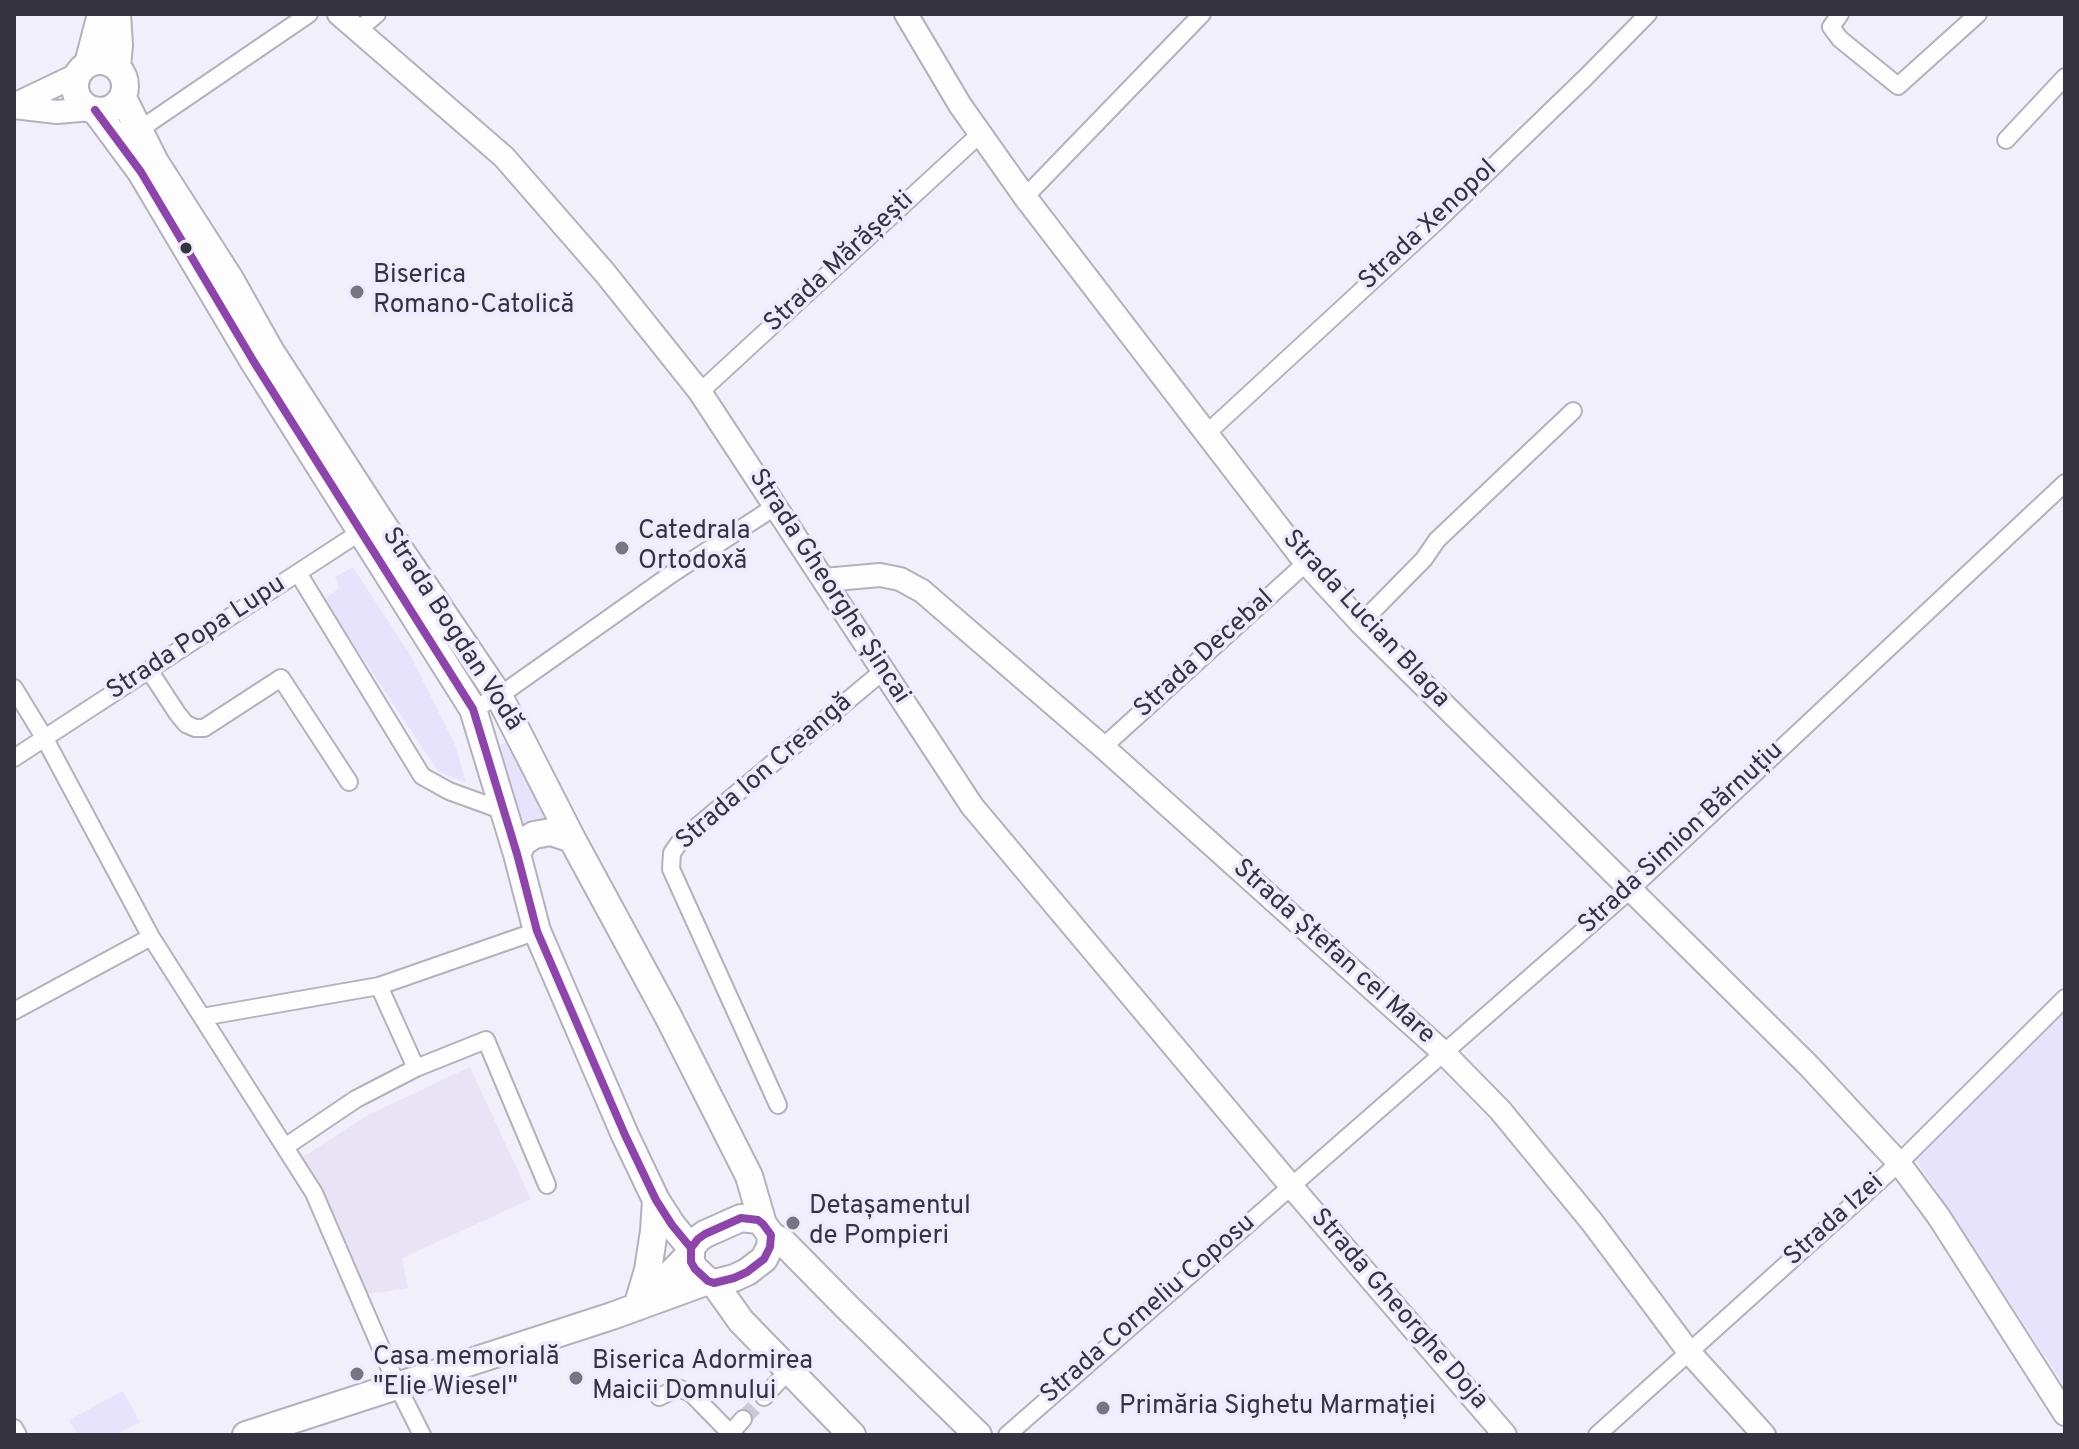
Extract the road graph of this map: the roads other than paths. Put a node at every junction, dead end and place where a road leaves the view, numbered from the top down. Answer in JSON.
{"nodes":[{"id":1,"x":101,"y":14,"type":"edge"},
{"id":2,"x":117,"y":14,"type":"edge"},
{"id":3,"x":309,"y":14,"type":"edge"},
{"id":4,"x":339,"y":14,"type":"edge"},
{"id":5,"x":377,"y":14,"type":"edge"},
{"id":6,"x":906,"y":14,"type":"edge"},
{"id":7,"x":1202,"y":14,"type":"edge"},
{"id":8,"x":1648,"y":14,"type":"edge"},
{"id":9,"x":1840,"y":14,"type":"edge"},
{"id":10,"x":1978,"y":14,"type":"edge"},
{"id":11,"x":357,"y":31,"type":"junction"},
{"id":12,"x":117,"y":67,"type":"junction"},
{"id":13,"x":83,"y":69,"type":"junction"},
{"id":14,"x":2065,"y":77,"type":"edge"},
{"id":15,"x":123,"y":98,"type":"junction"},
{"id":16,"x":14,"y":106,"type":"edge"},
{"id":17,"x":93,"y":110,"type":"junction"},
{"id":18,"x":139,"y":130,"type":"junction"},
{"id":19,"x":980,"y":134,"type":"junction"},
{"id":20,"x":2006,"y":140,"type":"dead end"},
{"id":21,"x":1025,"y":197,"type":"junction"},
{"id":22,"x":700,"y":392,"type":"junction"},
{"id":23,"x":1573,"y":411,"type":"dead end"},
{"id":24,"x":1206,"y":434,"type":"junction"},
{"id":25,"x":2065,"y":483,"type":"edge"},
{"id":26,"x":776,"y":506,"type":"junction"},
{"id":27,"x":370,"y":525,"type":"junction"},
{"id":28,"x":1306,"y":563,"type":"junction"},
{"id":29,"x":298,"y":573,"type":"junction"},
{"id":30,"x":824,"y":580,"type":"junction"},
{"id":31,"x":1361,"y":623,"type":"junction"},
{"id":32,"x":149,"y":670,"type":"junction"},
{"id":33,"x":883,"y":671,"type":"junction"},
{"id":34,"x":14,"y":688,"type":"edge"},
{"id":35,"x":499,"y":696,"type":"junction"},
{"id":36,"x":473,"y":709,"type":"junction"},
{"id":37,"x":45,"y":739,"type":"junction"},
{"id":38,"x":1103,"y":747,"type":"junction"},
{"id":39,"x":14,"y":758,"type":"edge"},
{"id":40,"x":349,"y":782,"type":"dead end"},
{"id":41,"x":504,"y":811,"type":"junction"},
{"id":42,"x":572,"y":839,"type":"junction"},
{"id":43,"x":517,"y":854,"type":"junction"},
{"id":44,"x":1631,"y":889,"type":"junction"},
{"id":45,"x":537,"y":931,"type":"junction"},
{"id":46,"x":151,"y":937,"type":"junction"},
{"id":47,"x":379,"y":986,"type":"junction"},
{"id":48,"x":2065,"y":998,"type":"edge"},
{"id":49,"x":14,"y":1011,"type":"edge"},
{"id":50,"x":202,"y":1017,"type":"junction"},
{"id":51,"x":1444,"y":1053,"type":"junction"},
{"id":52,"x":416,"y":1068,"type":"junction"},
{"id":53,"x":778,"y":1105,"type":"dead end"},
{"id":54,"x":285,"y":1147,"type":"junction"},
{"id":55,"x":1899,"y":1163,"type":"junction"},
{"id":56,"x":547,"y":1185,"type":"dead end"},
{"id":57,"x":1291,"y":1186,"type":"junction"},
{"id":58,"x":656,"y":1200,"type":"junction"},
{"id":59,"x":767,"y":1230,"type":"junction"},
{"id":60,"x":690,"y":1251,"type":"junction"},
{"id":61,"x":711,"y":1282,"type":"junction"},
{"id":62,"x":637,"y":1307,"type":"junction"},
{"id":63,"x":1689,"y":1352,"type":"junction"},
{"id":64,"x":788,"y":1371,"type":"junction"},
{"id":65,"x":397,"y":1385,"type":"junction"},
{"id":66,"x":659,"y":1397,"type":"dead end"},
{"id":67,"x":764,"y":1397,"type":"tunnel mouth"},
{"id":68,"x":2065,"y":1414,"type":"edge"},
{"id":69,"x":743,"y":1419,"type":"tunnel mouth"},
{"id":70,"x":14,"y":1428,"type":"edge"},
{"id":71,"x":730,"y":1434,"type":"edge"},
{"id":72,"x":18,"y":1435,"type":"edge"},
{"id":73,"x":246,"y":1435,"type":"edge"},
{"id":74,"x":422,"y":1435,"type":"edge"},
{"id":75,"x":852,"y":1435,"type":"edge"},
{"id":76,"x":978,"y":1435,"type":"edge"},
{"id":77,"x":1007,"y":1435,"type":"edge"},
{"id":78,"x":1505,"y":1435,"type":"edge"},
{"id":79,"x":1597,"y":1435,"type":"edge"},
{"id":80,"x":1764,"y":1435,"type":"edge"}],
"edges":[{"from":1,"to":13,"type":"main road"},
{"from":2,"to":12,"type":"main road"},
{"from":3,"to":18,"type":"street"},
{"from":4,"to":11,"type":"main road","name":"Strada Gheorghe Șincai"},
{"from":5,"to":11,"type":"street"},
{"from":6,"to":19,"type":"main road","name":"Strada Lucian Blaga"},
{"from":7,"to":21,"type":"street"},
{"from":8,"to":24,"type":"street","name":"Strada Xenopol"},
{"from":9,"to":10,"type":"street"},
{"from":11,"to":22,"type":"main road","name":"Strada Gheorghe Șincai"},
{"from":12,"to":13,"type":"main road"},
{"from":12,"to":15,"type":"main road"},
{"from":13,"to":16,"type":"main road"},
{"from":13,"to":17,"type":"main road"},
{"from":14,"to":20,"type":"street"},
{"from":15,"to":17,"type":"main road"},
{"from":15,"to":18,"type":"main road","name":"Strada Bogdan Vodă"},
{"from":16,"to":17,"type":"main road"},
{"from":17,"to":27,"type":"main road","name":"Strada Bogdan Vodă"},
{"from":18,"to":27,"type":"main road","name":"Strada Bogdan Vodă"},
{"from":19,"to":21,"type":"main road","name":"Strada Lucian Blaga"},
{"from":19,"to":22,"type":"street","name":"Strada Mărășești"},
{"from":21,"to":24,"type":"main road","name":"Strada Lucian Blaga"},
{"from":22,"to":26,"type":"main road","name":"Strada Gheorghe Șincai"},
{"from":23,"to":31,"type":"street"},
{"from":24,"to":28,"type":"main road","name":"Strada Lucian Blaga"},
{"from":25,"to":44,"type":"street","name":"Strada Simion Bărnuțiu"},
{"from":26,"to":30,"type":"main road","name":"Strada Gheorghe Șincai"},
{"from":26,"to":35,"type":"street"},
{"from":27,"to":29,"type":"street","name":"Strada Popa Lupu"},
{"from":27,"to":35,"type":"main road","name":"Strada Bogdan Vodă"},
{"from":27,"to":36,"type":"main road","name":"Strada Bogdan Vodă"},
{"from":28,"to":31,"type":"main road","name":"Strada Lucian Blaga"},
{"from":28,"to":38,"type":"street","name":"Strada Decebal"},
{"from":29,"to":32,"type":"street","name":"Strada Popa Lupu"},
{"from":29,"to":41,"type":"street"},
{"from":30,"to":33,"type":"main road","name":"Strada Gheorghe Șincai"},
{"from":30,"to":38,"type":"main road","name":"Strada Ștefan cel Mare"},
{"from":31,"to":44,"type":"main road","name":"Strada Lucian Blaga"},
{"from":32,"to":37,"type":"street","name":"Strada Popa Lupu"},
{"from":32,"to":40,"type":"street"},
{"from":33,"to":53,"type":"street","name":"Strada Ion Creangă"},
{"from":33,"to":57,"type":"main road","name":"Strada Gheorghe Șincai"},
{"from":34,"to":37,"type":"street"},
{"from":35,"to":36,"type":"street"},
{"from":35,"to":42,"type":"main road","name":"Strada Bogdan Vodă"},
{"from":36,"to":41,"type":"main road","name":"Strada Bogdan Vodă"},
{"from":37,"to":39,"type":"street","name":"Strada Popa Lupu"},
{"from":37,"to":46,"type":"street"},
{"from":38,"to":51,"type":"main road","name":"Strada Ștefan cel Mare"},
{"from":41,"to":43,"type":"main road","name":"Strada Bogdan Vodă"},
{"from":42,"to":43,"type":"main road"},
{"from":42,"to":59,"type":"main road","name":"Strada Bogdan Vodă"},
{"from":43,"to":45,"type":"main road","name":"Strada Bogdan Vodă"},
{"from":44,"to":51,"type":"street","name":"Strada Simion Bărnuțiu"},
{"from":44,"to":55,"type":"main road","name":"Strada Lucian Blaga"},
{"from":45,"to":47,"type":"street"},
{"from":45,"to":58,"type":"main road","name":"Strada Bogdan Vodă"},
{"from":46,"to":49,"type":"street"},
{"from":46,"to":50,"type":"street"},
{"from":47,"to":50,"type":"street"},
{"from":47,"to":52,"type":"street"},
{"from":48,"to":55,"type":"street","name":"Strada Izei"},
{"from":50,"to":54,"type":"street"},
{"from":51,"to":57,"type":"street","name":"Strada Simion Bărnuțiu"},
{"from":51,"to":63,"type":"main road","name":"Strada Ștefan cel Mare"},
{"from":52,"to":54,"type":"street"},
{"from":52,"to":56,"type":"street"},
{"from":54,"to":65,"type":"street"},
{"from":55,"to":63,"type":"street","name":"Strada Izei"},
{"from":55,"to":68,"type":"main road","name":"Strada Lucian Blaga"},
{"from":57,"to":77,"type":"street","name":"Strada Corneliu Coposu"},
{"from":57,"to":78,"type":"main road","name":"Strada Gheorghe Doja"},
{"from":58,"to":60,"type":"main road","name":"Strada Bogdan Vodă"},
{"from":58,"to":62,"type":"main road"},
{"from":59,"to":60,"type":"main road"},
{"from":59,"to":61,"type":"main road"},
{"from":59,"to":76,"type":"main road"},
{"from":60,"to":61,"type":"main road"},
{"from":60,"to":62,"type":"main road"},
{"from":61,"to":62,"type":"main road"},
{"from":61,"to":64,"type":"main road"},
{"from":62,"to":65,"type":"main road"},
{"from":63,"to":79,"type":"street","name":"Strada Izei"},
{"from":63,"to":80,"type":"main road","name":"Strada Ștefan cel Mare"},
{"from":64,"to":67,"type":"street"},
{"from":64,"to":75,"type":"main road"},
{"from":65,"to":73,"type":"main road"},
{"from":65,"to":74,"type":"street"},
{"from":66,"to":71,"type":"street"},
{"from":69,"to":71,"type":"street"},
{"from":70,"to":72,"type":"street"}]}
